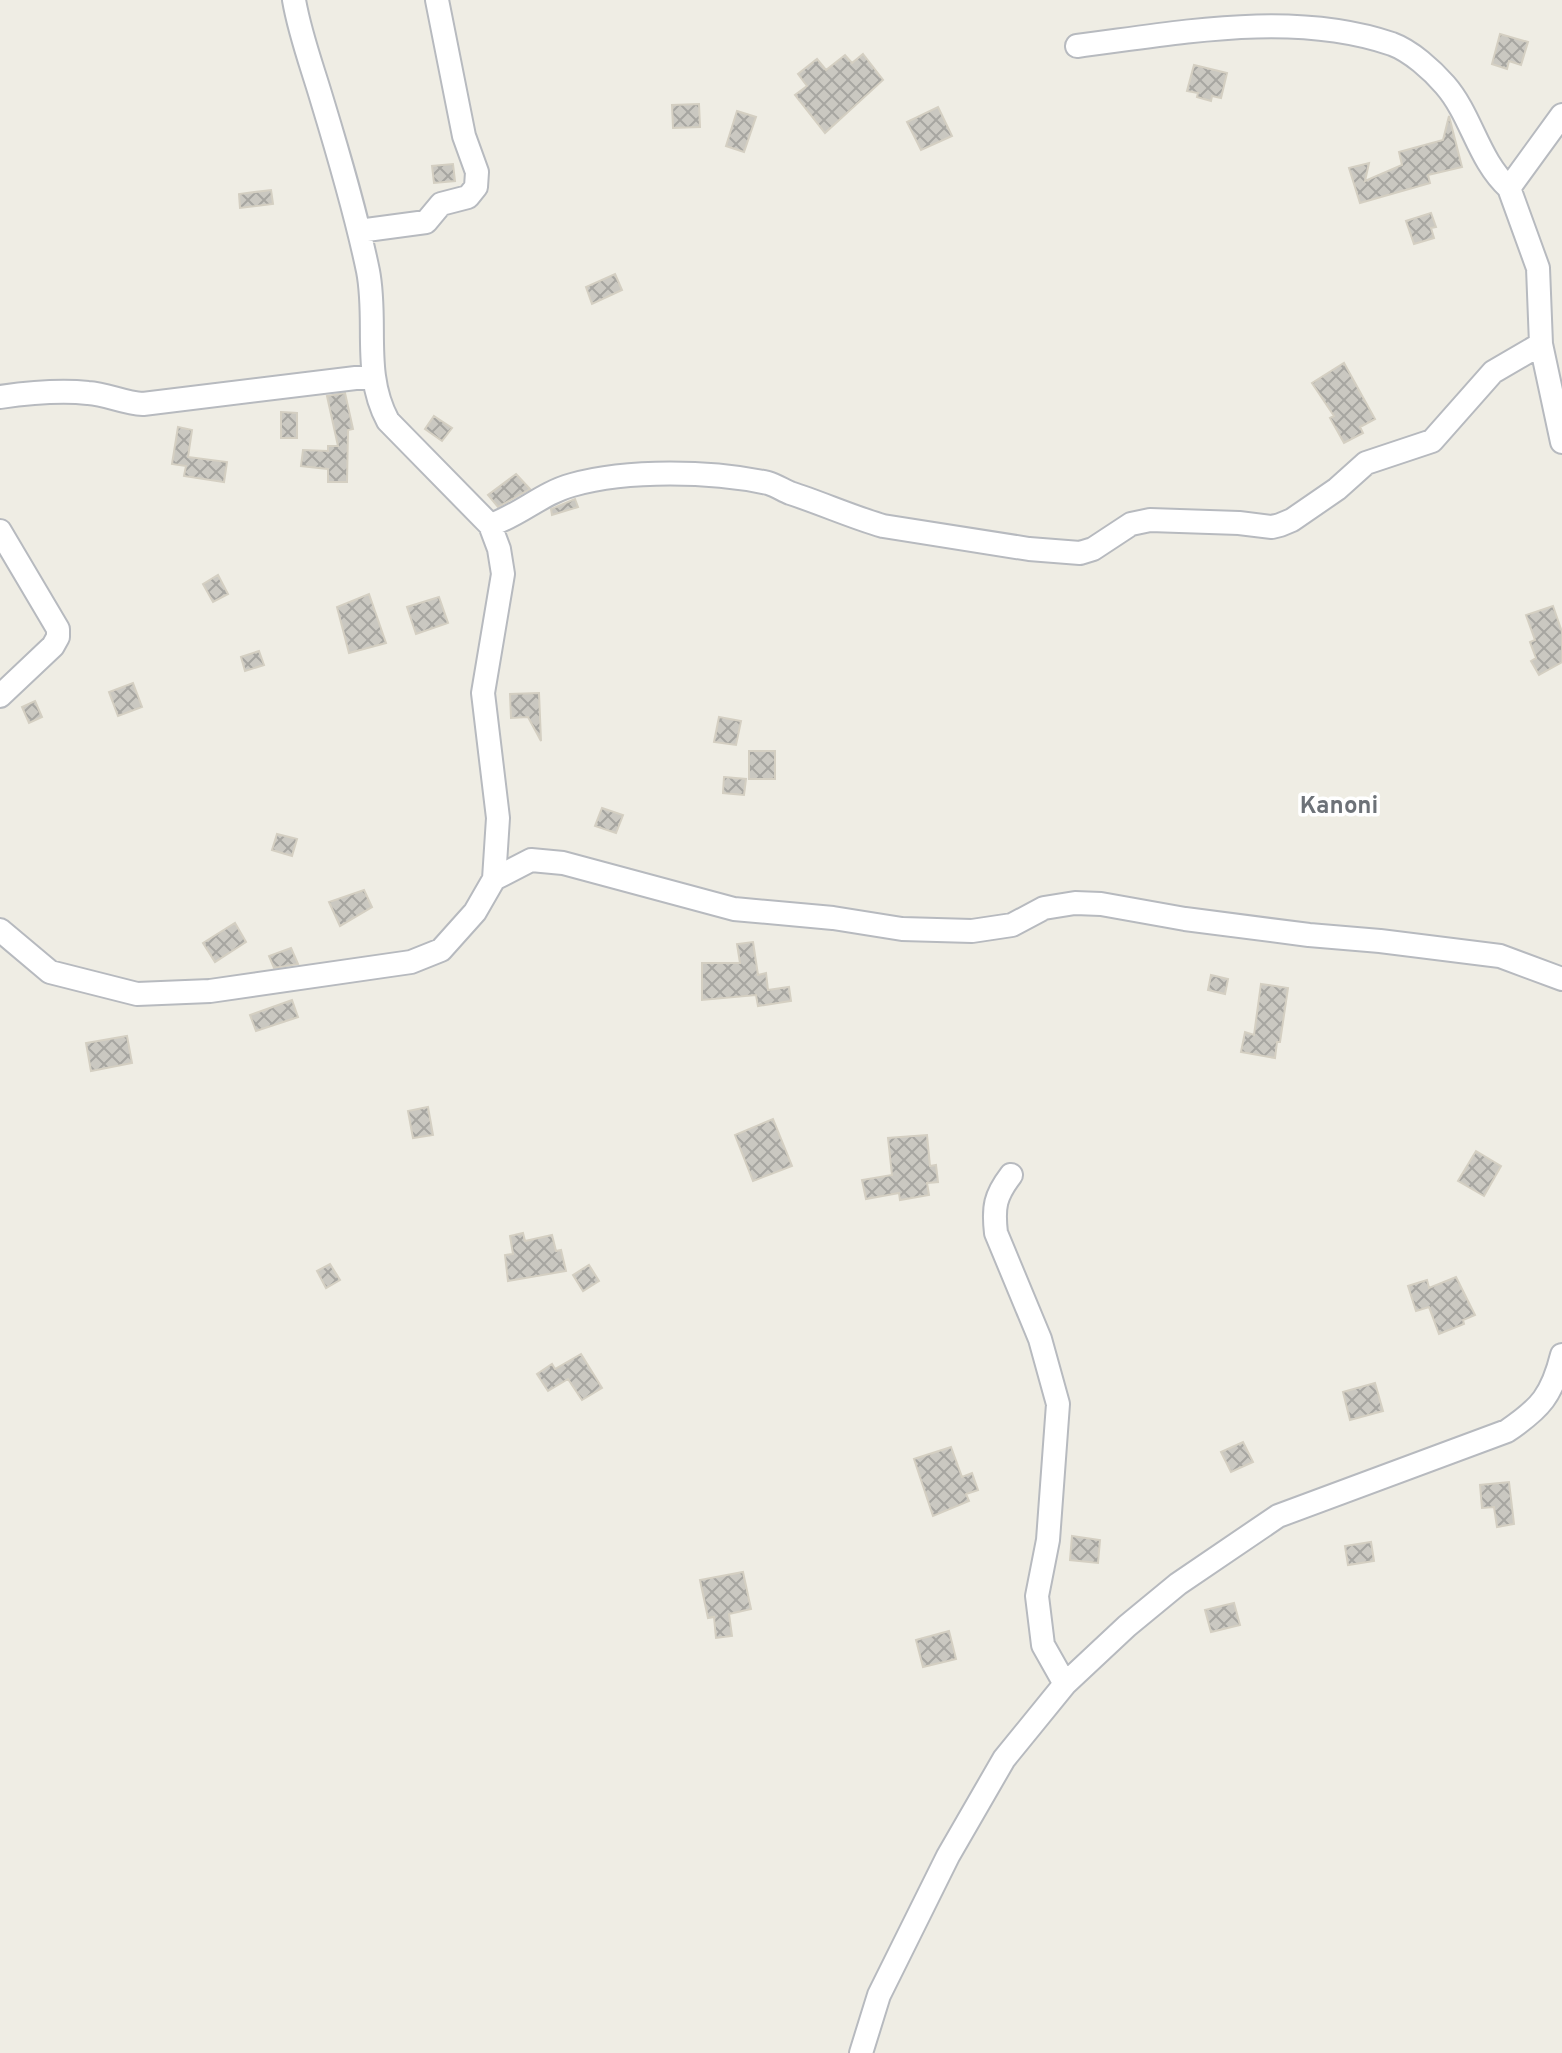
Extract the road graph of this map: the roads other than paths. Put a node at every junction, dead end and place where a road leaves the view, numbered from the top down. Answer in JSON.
{"nodes":[{"id":1,"x":294,"y":0,"type":"edge"},
{"id":2,"x":437,"y":0,"type":"edge"},
{"id":3,"x":1077,"y":46,"type":"dead end"},
{"id":4,"x":1562,"y":115,"type":"edge"},
{"id":5,"x":1509,"y":188,"type":"junction"},
{"id":6,"x":359,"y":231,"type":"junction"},
{"id":7,"x":1541,"y":344,"type":"junction"},
{"id":8,"x":372,"y":376,"type":"junction"},
{"id":9,"x":0,"y":397,"type":"edge"},
{"id":10,"x":1562,"y":442,"type":"edge"},
{"id":11,"x":490,"y":525,"type":"junction"},
{"id":12,"x":0,"y":531,"type":"edge"},
{"id":13,"x":0,"y":696,"type":"edge"},
{"id":14,"x":494,"y":879,"type":"junction"},
{"id":15,"x":0,"y":930,"type":"edge"},
{"id":16,"x":1562,"y":979,"type":"edge"},
{"id":17,"x":1011,"y":1175,"type":"dead end"},
{"id":18,"x":1561,"y":1360,"type":"edge"},
{"id":19,"x":1065,"y":1684,"type":"junction"},
{"id":20,"x":861,"y":2053,"type":"edge"}],
"edges":[{"from":1,"to":6,"type":"street"},
{"from":2,"to":6,"type":"street"},
{"from":3,"to":5,"type":"street"},
{"from":4,"to":5,"type":"street"},
{"from":5,"to":7,"type":"street"},
{"from":6,"to":8,"type":"street"},
{"from":7,"to":10,"type":"street"},
{"from":7,"to":11,"type":"street"},
{"from":8,"to":9,"type":"street"},
{"from":8,"to":11,"type":"street"},
{"from":11,"to":14,"type":"street"},
{"from":12,"to":13,"type":"street"},
{"from":14,"to":15,"type":"street"},
{"from":14,"to":16,"type":"street"},
{"from":17,"to":19,"type":"street"},
{"from":18,"to":19,"type":"street"},
{"from":19,"to":20,"type":"street"}]}
